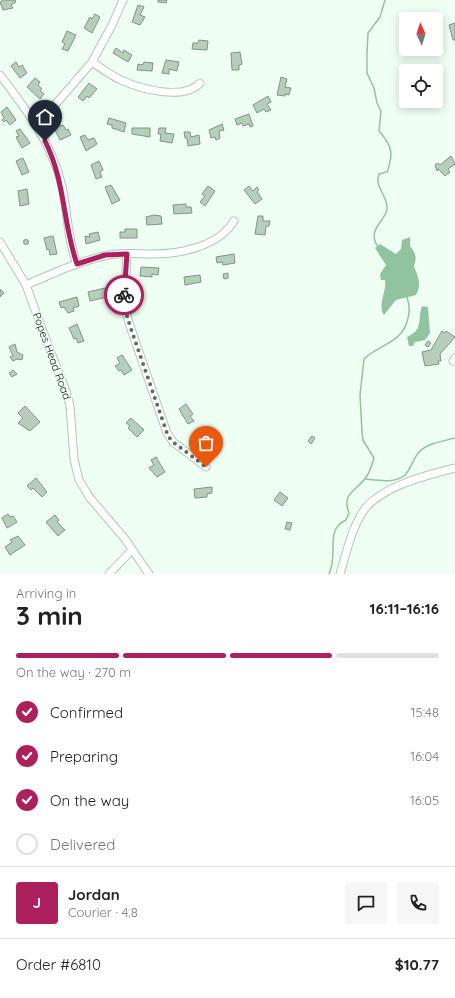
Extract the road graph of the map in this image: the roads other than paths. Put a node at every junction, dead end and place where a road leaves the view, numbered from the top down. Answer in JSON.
{"nodes":[{"id":1,"x":123,"y":0,"type":"edge"},
{"id":2,"x":92,"y":62,"type":"junction"},
{"id":3,"x":0,"y":75,"type":"edge"},
{"id":4,"x":200,"y":83,"type":"dead end"},
{"id":5,"x":34,"y":120,"type":"junction"},
{"id":6,"x":234,"y":221,"type":"dead end"},
{"id":7,"x":0,"y":242,"type":"edge"},
{"id":8,"x":127,"y":254,"type":"junction"},
{"id":9,"x":77,"y":264,"type":"junction"},
{"id":10,"x":26,"y":284,"type":"junction"},
{"id":11,"x":206,"y":467,"type":"dead end"},
{"id":12,"x":455,"y":468,"type":"edge"},
{"id":13,"x":132,"y":550,"type":"junction"},
{"id":14,"x":109,"y":574,"type":"edge"},
{"id":15,"x":149,"y":574,"type":"edge"},
{"id":16,"x":340,"y":574,"type":"edge"}],
"edges":[{"from":1,"to":2,"type":"street"},
{"from":2,"to":4,"type":"street"},
{"from":2,"to":5,"type":"street"},
{"from":3,"to":5,"type":"street"},
{"from":5,"to":9,"type":"street"},
{"from":6,"to":8,"type":"street"},
{"from":7,"to":10,"type":"street","name":"Popes Head Road"},
{"from":8,"to":9,"type":"street"},
{"from":8,"to":11,"type":"street"},
{"from":9,"to":10,"type":"street"},
{"from":10,"to":13,"type":"street","name":"Popes Head Road"},
{"from":12,"to":16,"type":"street"},
{"from":13,"to":14,"type":"street"},
{"from":13,"to":15,"type":"street","name":"Popes Head Road"}]}
